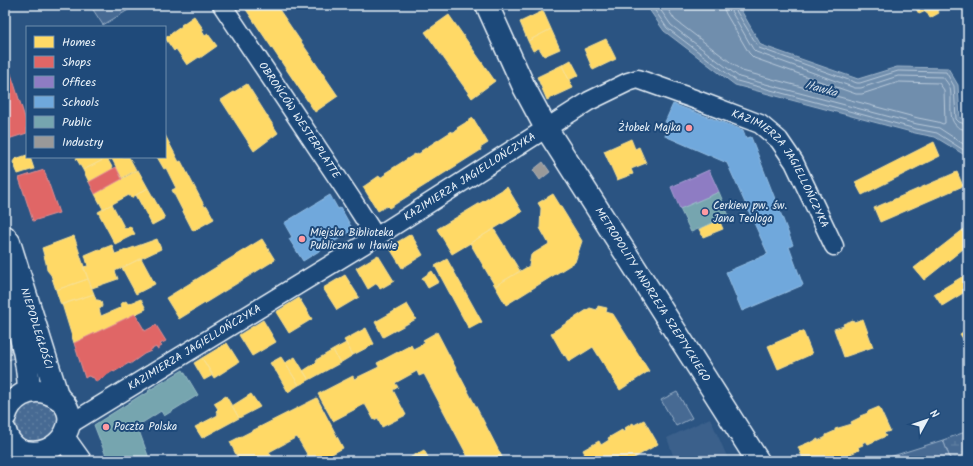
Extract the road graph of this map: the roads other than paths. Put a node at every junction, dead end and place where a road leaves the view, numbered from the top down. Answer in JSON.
{"nodes":[{"id":1,"x":222,"y":5,"type":"edge"},
{"id":2,"x":487,"y":5,"type":"edge"},
{"id":3,"x":546,"y":128,"type":"junction"},
{"id":4,"x":5,"y":237,"type":"edge"},
{"id":5,"x":376,"y":237,"type":"junction"},
{"id":6,"x":834,"y":246,"type":"dead end"},
{"id":7,"x":5,"y":283,"type":"edge"},
{"id":8,"x":29,"y":391,"type":"junction"},
{"id":9,"x":58,"y":398,"type":"junction"},
{"id":10,"x":5,"y":416,"type":"edge"},
{"id":11,"x":67,"y":432,"type":"junction"},
{"id":12,"x":12,"y":446,"type":"edge"},
{"id":13,"x":50,"y":458,"type":"edge"},
{"id":14,"x":80,"y":461,"type":"edge"},
{"id":15,"x":758,"y":461,"type":"edge"}],
"edges":[{"from":1,"to":5,"type":"street","name":"OBROŃCÓW WESTERPLATTE"},
{"from":2,"to":3,"type":"street","name":"METROPOLITY ANDRZEJA SZEPTYCKIEGO"},
{"from":3,"to":5,"type":"street","name":"KAZIMIERZA JAGIELLOŃCZYKA"},
{"from":3,"to":6,"type":"street","name":"KAZIMIERZA JAGIELLOŃCZYKA"},
{"from":3,"to":15,"type":"street","name":"METROPOLITY ANDRZEJA SZEPTYCKIEGO"},
{"from":4,"to":9,"type":"street","name":"NIEPODLEGŁOŚCI"},
{"from":5,"to":11,"type":"street","name":"KAZIMIERZA JAGIELLOŃCZYKA"},
{"from":7,"to":8,"type":"street","name":"NIEPODLEGŁOŚCI"},
{"from":8,"to":9,"type":"street"},
{"from":8,"to":10,"type":"street"},
{"from":9,"to":11,"type":"street","name":"NIEPODLEGŁOŚCI"},
{"from":11,"to":13,"type":"street"},
{"from":11,"to":14,"type":"street","name":"NIEPODLEGŁOŚCI"},
{"from":12,"to":13,"type":"street"}]}
